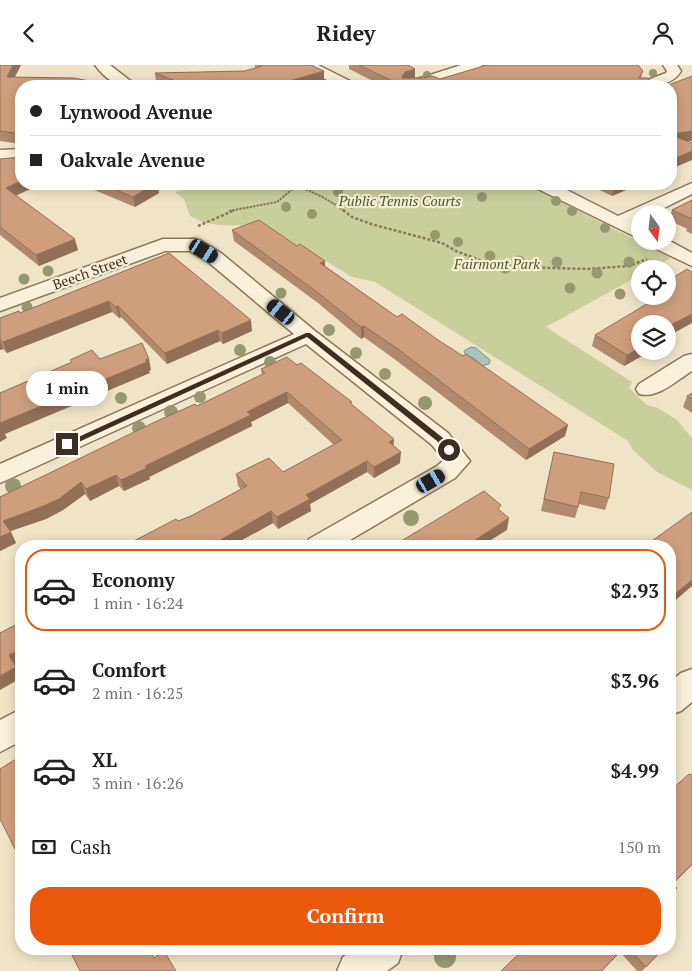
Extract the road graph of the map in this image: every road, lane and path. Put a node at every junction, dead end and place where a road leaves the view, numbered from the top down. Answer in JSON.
{"nodes":[{"id":1,"x":102,"y":65,"type":"edge"},
{"id":2,"x":308,"y":65,"type":"edge"},
{"id":3,"x":474,"y":65,"type":"edge"},
{"id":4,"x":670,"y":65,"type":"edge"},
{"id":5,"x":121,"y":80,"type":"edge"},
{"id":6,"x":337,"y":80,"type":"edge"},
{"id":7,"x":428,"y":80,"type":"edge"},
{"id":8,"x":661,"y":80,"type":"edge"},
{"id":9,"x":15,"y":154,"type":"edge"},
{"id":10,"x":0,"y":155,"type":"edge"},
{"id":11,"x":692,"y":188,"type":"edge"},
{"id":12,"x":291,"y":190,"type":"edge"},
{"id":13,"x":307,"y":190,"type":"edge"},
{"id":14,"x":554,"y":190,"type":"edge"},
{"id":15,"x":618,"y":223,"type":"junction"},
{"id":16,"x":196,"y":227,"type":"dead end"},
{"id":17,"x":631,"y":230,"type":"edge"},
{"id":18,"x":673,"y":251,"type":"joint"},
{"id":19,"x":692,"y":260,"type":"edge"},
{"id":20,"x":3,"y":300,"type":"edge"},
{"id":21,"x":308,"y":335,"type":"junction"},
{"id":22,"x":692,"y":361,"type":"edge"},
{"id":23,"x":647,"y":389,"type":"dead end"},
{"id":24,"x":0,"y":474,"type":"edge"},
{"id":25,"x":329,"y":540,"type":"edge"},
{"id":26,"x":692,"y":683,"type":"edge"},
{"id":27,"x":676,"y":696,"type":"edge"},
{"id":28,"x":15,"y":728,"type":"edge"},
{"id":29,"x":0,"y":737,"type":"edge"},
{"id":30,"x":377,"y":955,"type":"edge"},
{"id":31,"x":357,"y":971,"type":"edge"}],
"edges":[{"from":1,"to":5,"type":"street"},
{"from":2,"to":6,"type":"street"},
{"from":3,"to":7,"type":"street"},
{"from":4,"to":8,"type":"street"},
{"from":9,"to":10,"type":"street"},
{"from":11,"to":15,"type":"street"},
{"from":12,"to":16,"type":"path"},
{"from":13,"to":18,"type":"path"},
{"from":14,"to":15,"type":"street"},
{"from":15,"to":17,"type":"street"},
{"from":18,"to":19,"type":"street"},
{"from":20,"to":21,"type":"street","name":"Beech Street"},
{"from":21,"to":24,"type":"street"},
{"from":21,"to":25,"type":"street"},
{"from":22,"to":23,"type":"street"},
{"from":26,"to":27,"type":"street"},
{"from":28,"to":29,"type":"street"},
{"from":30,"to":31,"type":"street"}]}
